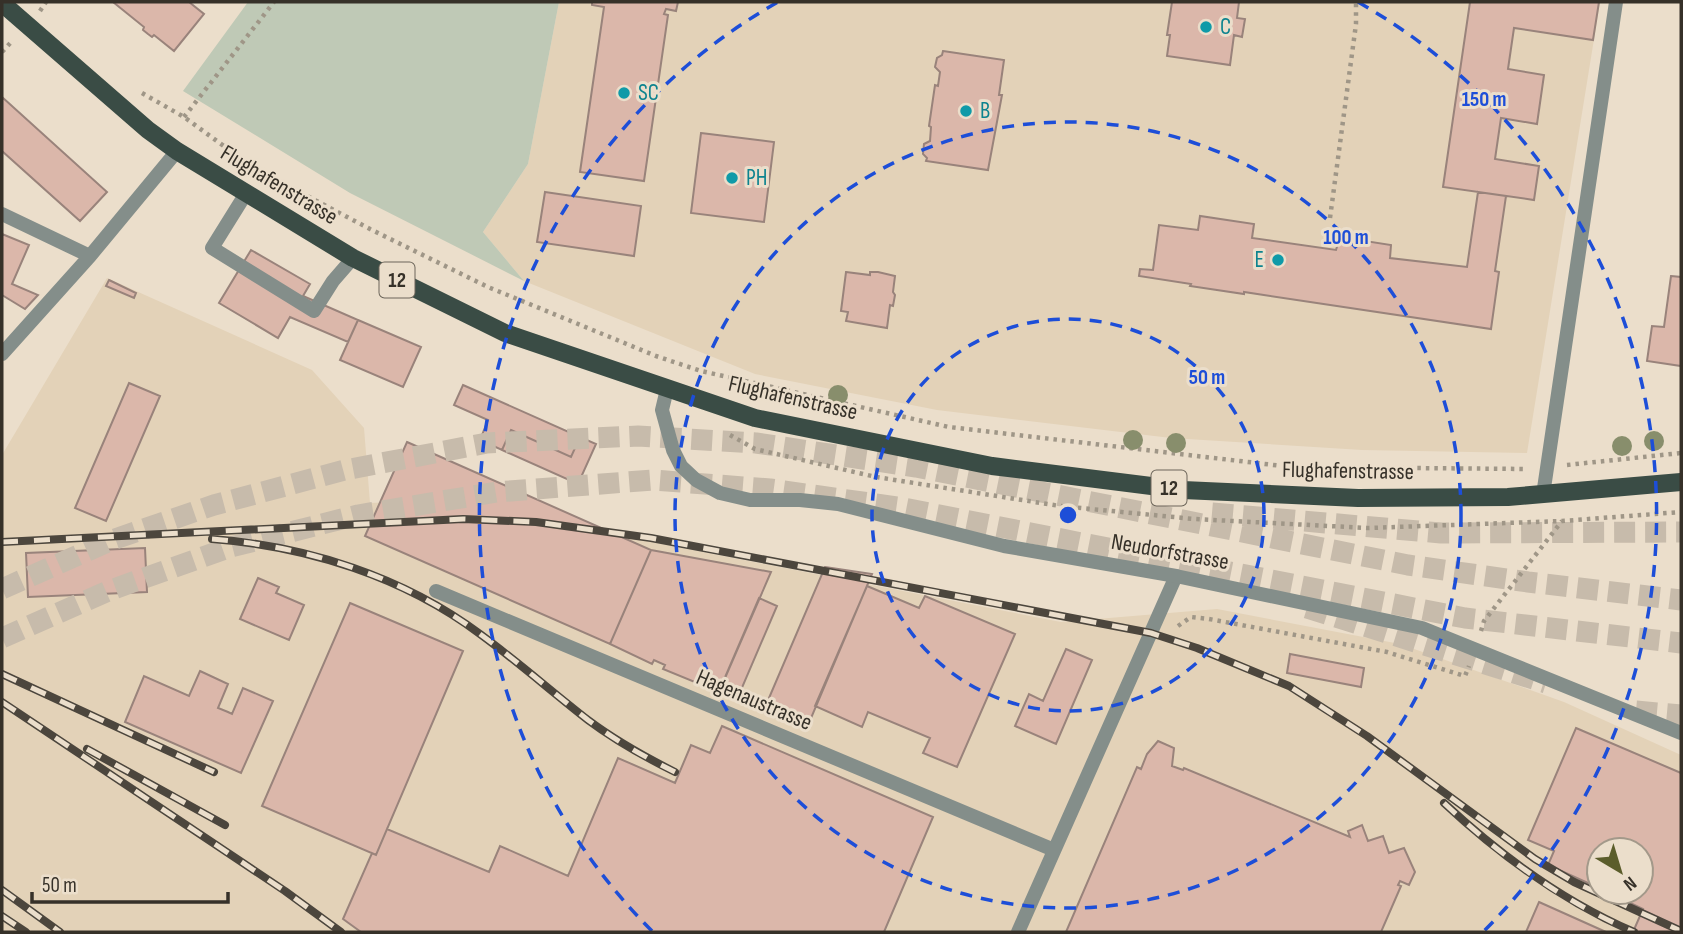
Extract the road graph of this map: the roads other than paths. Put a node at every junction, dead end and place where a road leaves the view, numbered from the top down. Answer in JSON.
{"nodes":[{"id":1,"x":1616,"y":2,"type":"edge"},
{"id":2,"x":2,"y":3,"type":"edge"},
{"id":3,"x":177,"y":151,"type":"junction"},
{"id":4,"x":245,"y":195,"type":"junction"},
{"id":5,"x":2,"y":214,"type":"edge"},
{"id":6,"x":90,"y":256,"type":"junction"},
{"id":7,"x":353,"y":258,"type":"junction"},
{"id":8,"x":2,"y":354,"type":"edge"},
{"id":9,"x":667,"y":389,"type":"junction"},
{"id":10,"x":1681,"y":482,"type":"edge"},
{"id":11,"x":1542,"y":495,"type":"junction"},
{"id":12,"x":1176,"y":576,"type":"junction"},
{"id":13,"x":436,"y":591,"type":"dead end"},
{"id":14,"x":1681,"y":733,"type":"edge"},
{"id":15,"x":1054,"y":850,"type":"junction"},
{"id":16,"x":1018,"y":932,"type":"edge"}],
"edges":[{"from":1,"to":11,"type":"street"},
{"from":2,"to":3,"type":"main road","name":"Flughafenstrasse","number":"12"},
{"from":3,"to":4,"type":"main road","name":"Flughafenstrasse","number":"12"},
{"from":3,"to":6,"type":"street"},
{"from":4,"to":7,"type":"main road","name":"Flughafenstrasse","number":"12"},
{"from":4,"to":7,"type":"street"},
{"from":5,"to":6,"type":"street"},
{"from":6,"to":8,"type":"street"},
{"from":7,"to":9,"type":"main road","name":"Flughafenstrasse","number":"12"},
{"from":9,"to":11,"type":"main road","name":"Flughafenstrasse","number":"12"},
{"from":9,"to":12,"type":"street","name":"Neudorfstrasse"},
{"from":10,"to":11,"type":"main road","name":"Flughafenstrasse","number":"12"},
{"from":12,"to":14,"type":"street","name":"Neudorfstrasse"},
{"from":12,"to":15,"type":"street"},
{"from":13,"to":15,"type":"street","name":"Hagenaustrasse"},
{"from":15,"to":16,"type":"street"}]}
